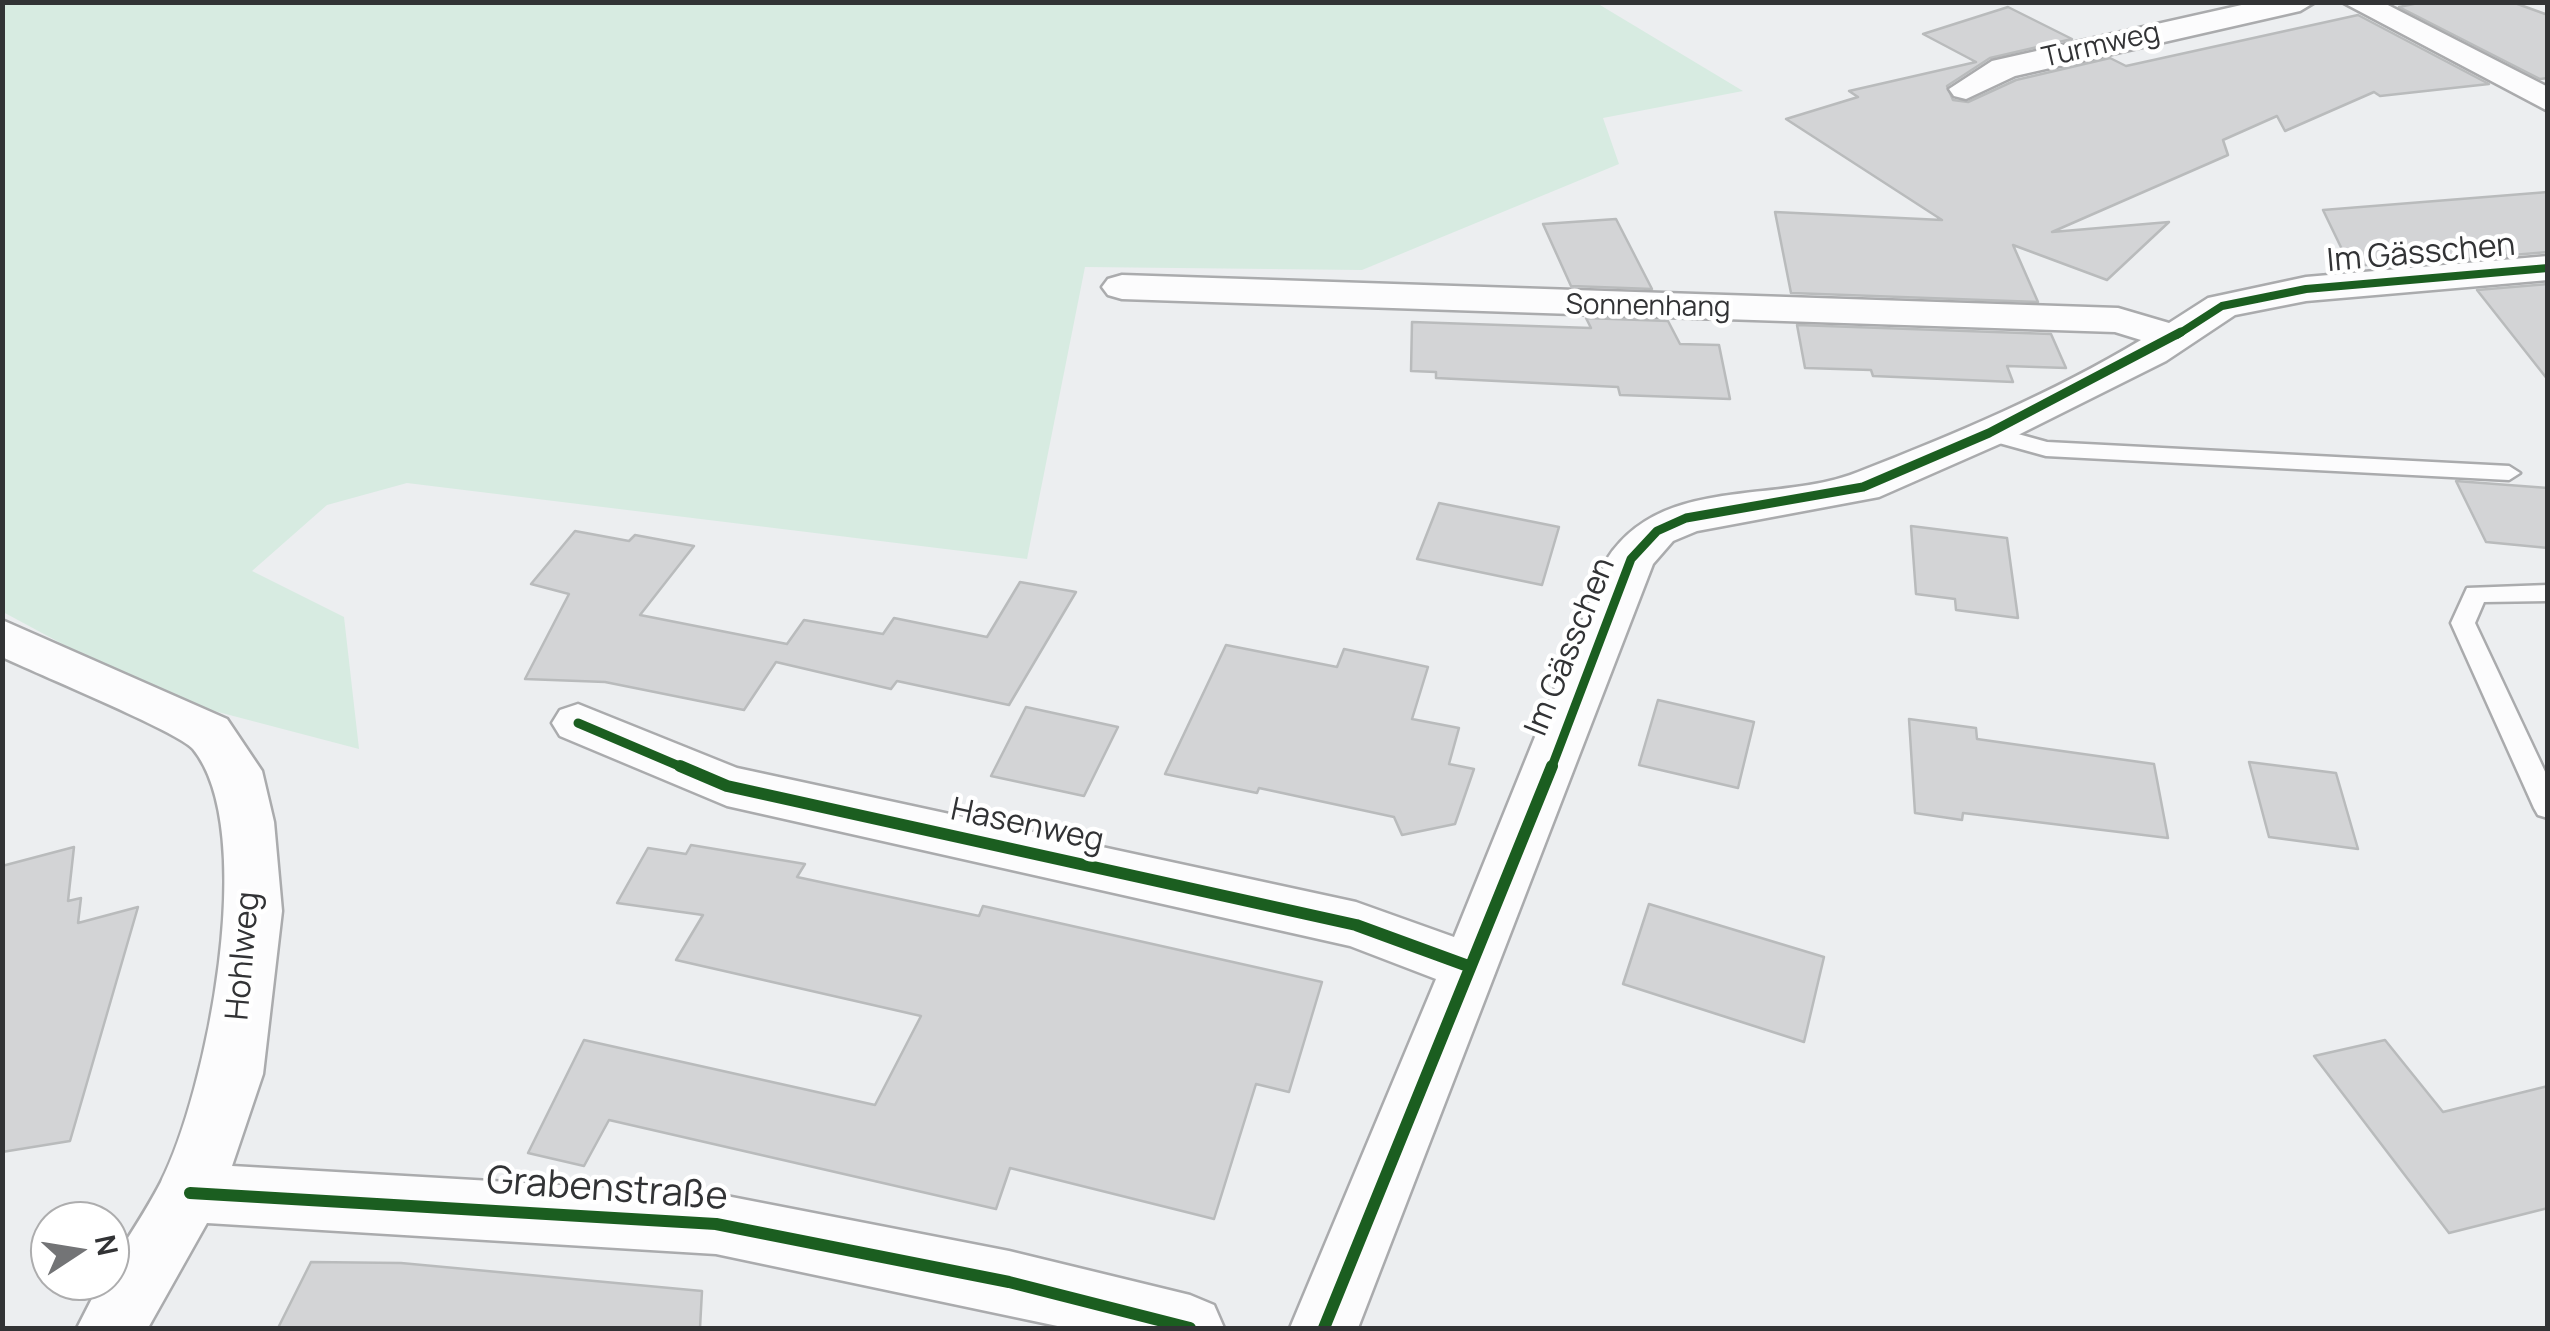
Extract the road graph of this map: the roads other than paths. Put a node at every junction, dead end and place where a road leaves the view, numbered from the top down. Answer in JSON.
{"nodes":[{"id":1,"x":2300,"y":2,"type":"edge"},
{"id":2,"x":2357,"y":2,"type":"edge"},
{"id":3,"x":1966,"y":89,"type":"dead end"},
{"id":4,"x":2548,"y":101,"type":"edge"},
{"id":5,"x":2548,"y":268,"type":"edge"},
{"id":6,"x":1122,"y":287,"type":"dead end"},
{"id":7,"x":2079,"y":293,"type":"dead end"},
{"id":8,"x":2222,"y":306,"type":"junction"},
{"id":9,"x":2173,"y":337,"type":"junction"},
{"id":10,"x":1989,"y":433,"type":"junction"},
{"id":11,"x":2508,"y":473,"type":"dead end"},
{"id":12,"x":2548,"y":593,"type":"edge"},
{"id":13,"x":2,"y":636,"type":"edge"},
{"id":14,"x":578,"y":723,"type":"dead end"},
{"id":15,"x":2548,"y":808,"type":"edge"},
{"id":16,"x":1468,"y":966,"type":"junction"},
{"id":17,"x":190,"y":1193,"type":"junction"},
{"id":18,"x":111,"y":1328,"type":"edge"},
{"id":19,"x":1190,"y":1328,"type":"edge"},
{"id":20,"x":1324,"y":1328,"type":"edge"}],
"edges":[{"from":1,"to":3,"type":"street","name":"Turmweg"},
{"from":2,"to":4,"type":"street"},
{"from":5,"to":8,"type":"street","name":"Im Gässchen"},
{"from":6,"to":9,"type":"street","name":"Sonnenhang"},
{"from":7,"to":8,"type":"street","name":"Im Gässchen"},
{"from":8,"to":9,"type":"street","name":"Im Gässchen"},
{"from":9,"to":10,"type":"street","name":"Im Gässchen"},
{"from":10,"to":11,"type":"lane"},
{"from":10,"to":16,"type":"street","name":"Im Gässchen"},
{"from":12,"to":15,"type":"lane"},
{"from":13,"to":17,"type":"street","name":"Hohlweg"},
{"from":14,"to":16,"type":"street","name":"Hasenweg"},
{"from":16,"to":20,"type":"street","name":"Im Gässchen"},
{"from":17,"to":18,"type":"street","name":"Hohlweg"},
{"from":17,"to":19,"type":"street","name":"Grabenstraße"}]}
